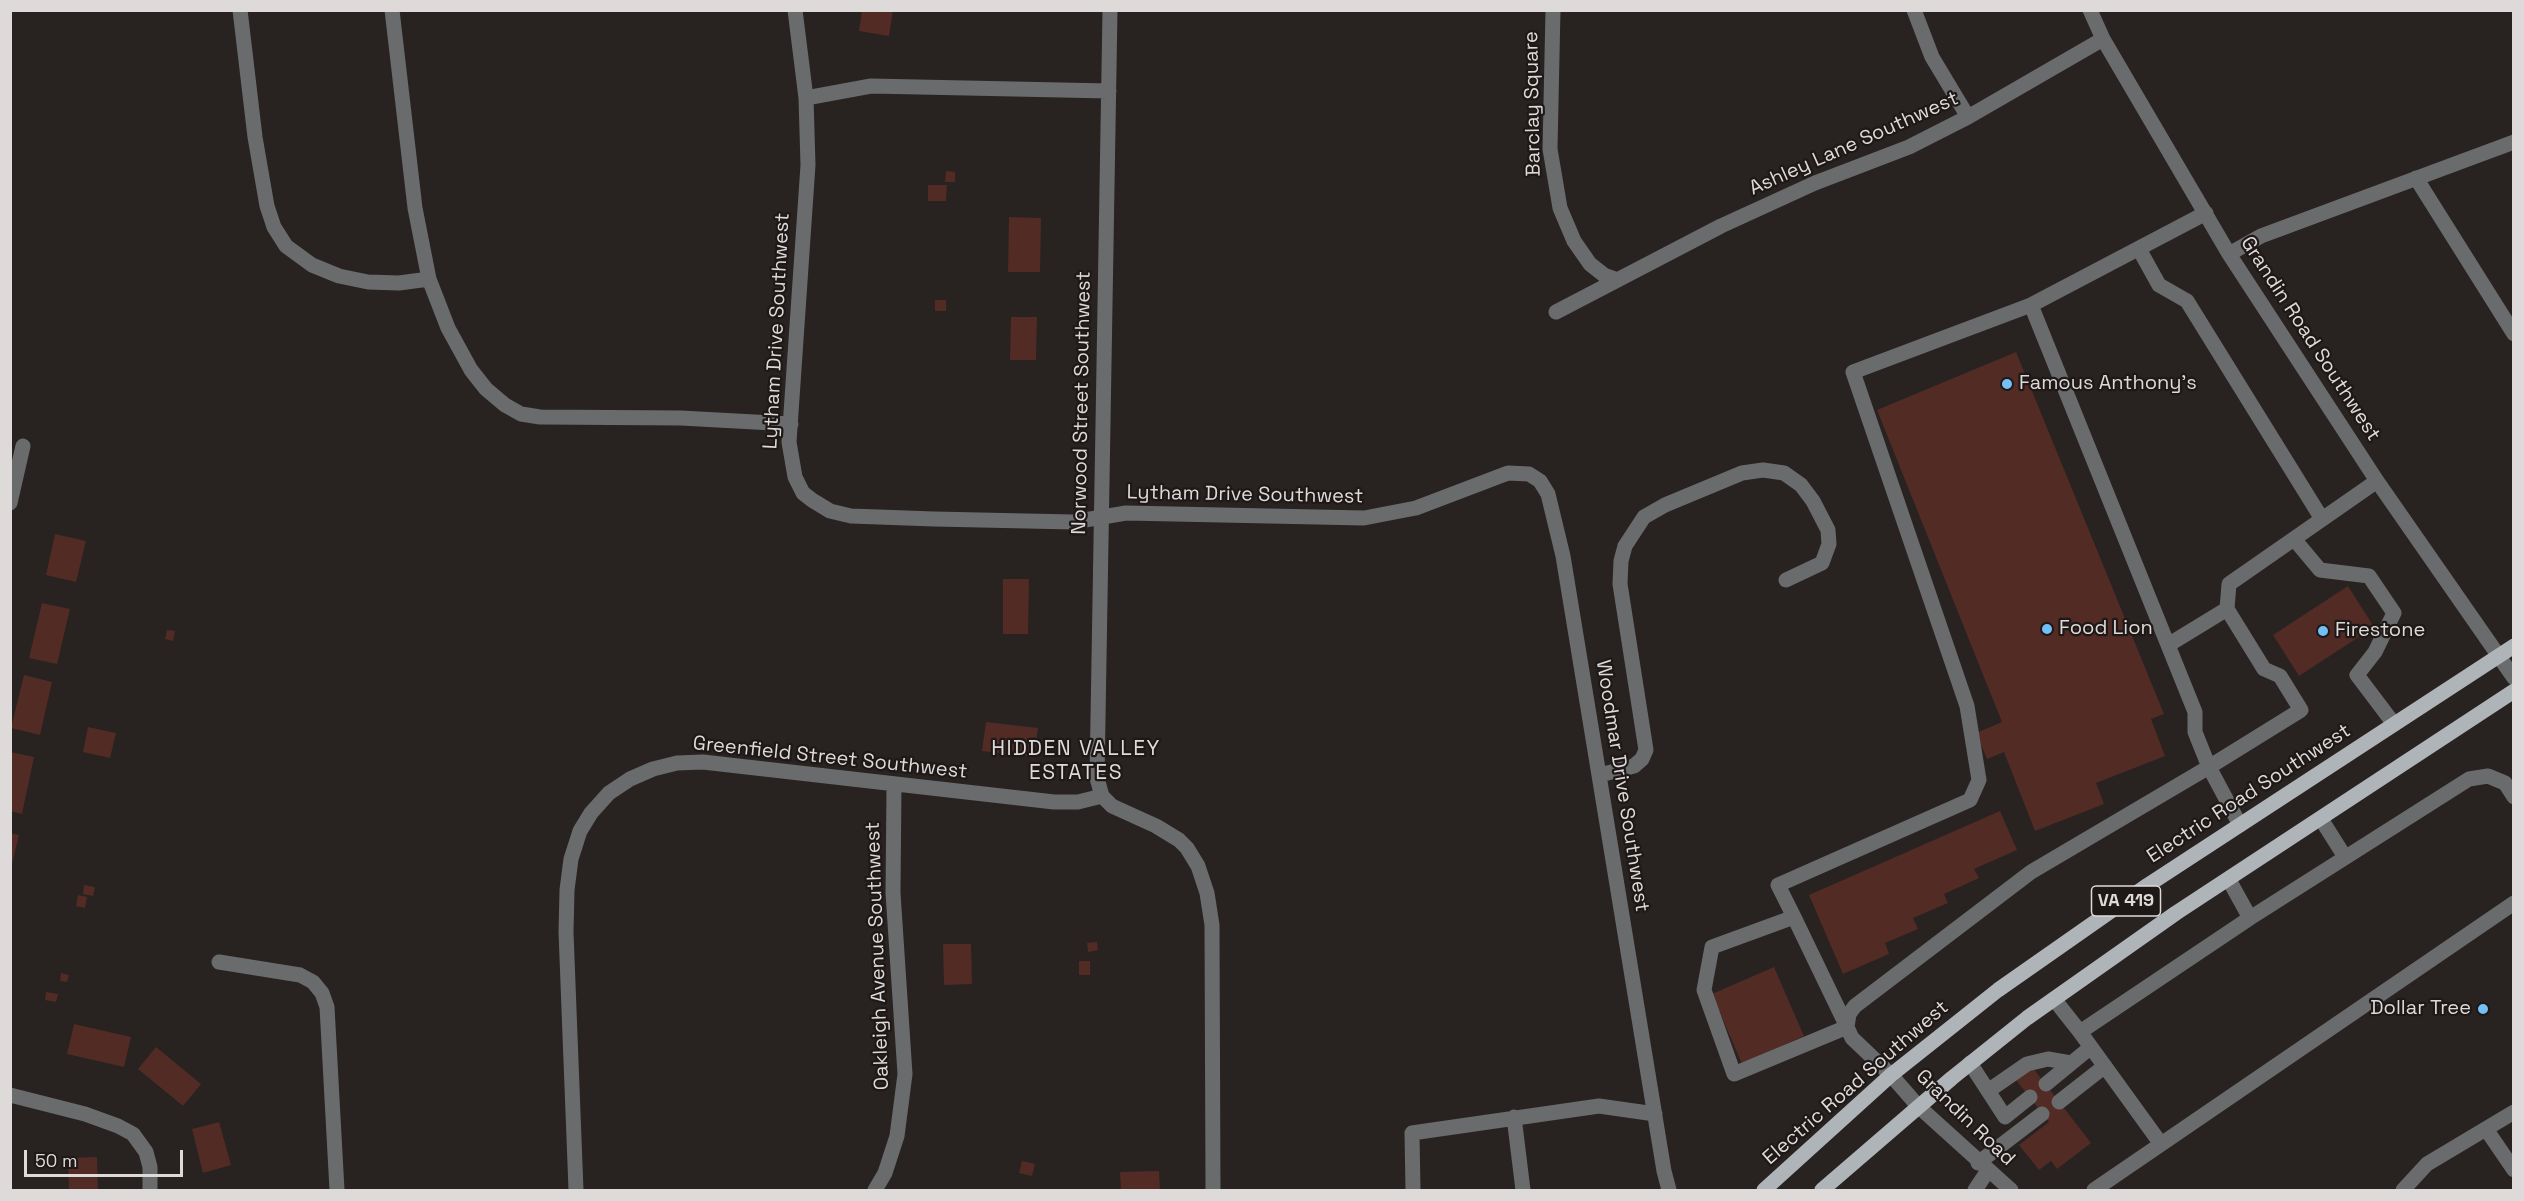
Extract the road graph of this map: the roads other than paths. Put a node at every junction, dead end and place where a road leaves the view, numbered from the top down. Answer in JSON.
{"nodes":[{"id":1,"x":240,"y":10,"type":"edge"},
{"id":2,"x":392,"y":10,"type":"edge"},
{"id":3,"x":795,"y":10,"type":"edge"},
{"id":4,"x":1110,"y":10,"type":"edge"},
{"id":5,"x":1553,"y":10,"type":"edge"},
{"id":6,"x":1914,"y":10,"type":"edge"},
{"id":7,"x":2090,"y":10,"type":"edge"},
{"id":8,"x":2103,"y":39,"type":"junction"},
{"id":9,"x":1109,"y":91,"type":"junction"},
{"id":10,"x":806,"y":98,"type":"junction"},
{"id":11,"x":1968,"y":117,"type":"junction"},
{"id":12,"x":2514,"y":142,"type":"edge"},
{"id":13,"x":2416,"y":178,"type":"junction"},
{"id":14,"x":2206,"y":213,"type":"junction"},
{"id":15,"x":2139,"y":249,"type":"junction"},
{"id":16,"x":2229,"y":254,"type":"junction"},
{"id":17,"x":429,"y":279,"type":"junction"},
{"id":18,"x":1618,"y":280,"type":"junction"},
{"id":19,"x":2031,"y":305,"type":"junction"},
{"id":20,"x":1556,"y":312,"type":"dead end"},
{"id":21,"x":2514,"y":334,"type":"edge"},
{"id":22,"x":791,"y":424,"type":"junction"},
{"id":23,"x":23,"y":446,"type":"dead end"},
{"id":24,"x":2377,"y":481,"type":"junction"},
{"id":25,"x":1454,"y":493,"type":"joint"},
{"id":26,"x":10,"y":503,"type":"edge"},
{"id":27,"x":1101,"y":516,"type":"junction"},
{"id":28,"x":2322,"y":519,"type":"junction"},
{"id":29,"x":2294,"y":539,"type":"junction"},
{"id":30,"x":1786,"y":580,"type":"dead end"},
{"id":31,"x":2227,"y":609,"type":"junction"},
{"id":32,"x":2168,"y":645,"type":"junction"},
{"id":33,"x":2514,"y":646,"type":"edge"},
{"id":34,"x":2498,"y":656,"type":"junction"},
{"id":35,"x":2514,"y":678,"type":"edge"},
{"id":36,"x":2514,"y":691,"type":"edge"},
{"id":37,"x":2394,"y":724,"type":"junction"},
{"id":38,"x":2209,"y":767,"type":"junction"},
{"id":39,"x":1600,"y":775,"type":"junction"},
{"id":40,"x":894,"y":786,"type":"junction"},
{"id":41,"x":1102,"y":795,"type":"junction"},
{"id":42,"x":2514,"y":797,"type":"edge"},
{"id":43,"x":2321,"y":819,"type":"junction"},
{"id":44,"x":2240,"y":825,"type":"junction"},
{"id":45,"x":2345,"y":857,"type":"junction"},
{"id":46,"x":2229,"y":880,"type":"junction"},
{"id":47,"x":2514,"y":903,"type":"edge"},
{"id":48,"x":1794,"y":917,"type":"junction"},
{"id":49,"x":2250,"y":918,"type":"junction"},
{"id":50,"x":219,"y":962,"type":"dead end"},
{"id":51,"x":2054,"y":999,"type":"junction"},
{"id":52,"x":1847,"y":1027,"type":"junction"},
{"id":53,"x":2080,"y":1032,"type":"junction"},
{"id":54,"x":2091,"y":1047,"type":"junction"},
{"id":55,"x":1970,"y":1063,"type":"junction"},
{"id":56,"x":2071,"y":1063,"type":"junction"},
{"id":57,"x":2105,"y":1066,"type":"junction"},
{"id":58,"x":1891,"y":1075,"type":"junction"},
{"id":59,"x":2046,"y":1084,"type":"dead end"},
{"id":60,"x":1988,"y":1090,"type":"junction"},
{"id":61,"x":10,"y":1095,"type":"edge"},
{"id":62,"x":2030,"y":1097,"type":"dead end"},
{"id":63,"x":2059,"y":1102,"type":"dead end"},
{"id":64,"x":1918,"y":1106,"type":"junction"},
{"id":65,"x":2514,"y":1112,"type":"edge"},
{"id":66,"x":1654,"y":1114,"type":"junction"},
{"id":67,"x":2043,"y":1114,"type":"dead end"},
{"id":68,"x":1514,"y":1117,"type":"junction"},
{"id":69,"x":2005,"y":1117,"type":"junction"},
{"id":70,"x":2486,"y":1129,"type":"junction"},
{"id":71,"x":2017,"y":1134,"type":"junction"},
{"id":72,"x":2161,"y":1144,"type":"junction"},
{"id":73,"x":1983,"y":1168,"type":"junction"},
{"id":74,"x":2514,"y":1170,"type":"edge"},
{"id":75,"x":150,"y":1191,"type":"edge"},
{"id":76,"x":337,"y":1191,"type":"edge"},
{"id":77,"x":576,"y":1191,"type":"edge"},
{"id":78,"x":875,"y":1191,"type":"edge"},
{"id":79,"x":1213,"y":1191,"type":"edge"},
{"id":80,"x":1413,"y":1191,"type":"edge"},
{"id":81,"x":1523,"y":1191,"type":"edge"},
{"id":82,"x":1669,"y":1191,"type":"edge"},
{"id":83,"x":1764,"y":1191,"type":"edge"},
{"id":84,"x":1822,"y":1191,"type":"edge"},
{"id":85,"x":1975,"y":1191,"type":"edge"},
{"id":86,"x":2010,"y":1191,"type":"edge"},
{"id":87,"x":2094,"y":1191,"type":"edge"},
{"id":88,"x":2403,"y":1191,"type":"edge"}],
"edges":[{"from":1,"to":17,"type":"street"},
{"from":2,"to":17,"type":"street"},
{"from":3,"to":10,"type":"street","name":"Lytham Drive Southwest"},
{"from":4,"to":9,"type":"street","name":"Norwood Street Southwest"},
{"from":5,"to":18,"type":"street","name":"Barclay Square"},
{"from":6,"to":11,"type":"street"},
{"from":7,"to":8,"type":"street","name":"Grandin Road Southwest"},
{"from":8,"to":11,"type":"street","name":"Ashley Lane Southwest"},
{"from":8,"to":14,"type":"street","name":"Grandin Road Southwest"},
{"from":9,"to":10,"type":"street"},
{"from":9,"to":27,"type":"street","name":"Norwood Street Southwest"},
{"from":10,"to":22,"type":"street","name":"Lytham Drive Southwest"},
{"from":11,"to":18,"type":"street","name":"Ashley Lane Southwest"},
{"from":12,"to":13,"type":"street"},
{"from":13,"to":16,"type":"street"},
{"from":13,"to":21,"type":"street"},
{"from":14,"to":15,"type":"street"},
{"from":14,"to":16,"type":"street","name":"Grandin Road Southwest"},
{"from":15,"to":19,"type":"street"},
{"from":15,"to":28,"type":"street"},
{"from":16,"to":24,"type":"street","name":"Grandin Road Southwest"},
{"from":17,"to":22,"type":"street"},
{"from":18,"to":20,"type":"street","name":"Ashley Lane Southwest"},
{"from":19,"to":32,"type":"street"},
{"from":19,"to":48,"type":"street","name":"Grandin Road"},
{"from":22,"to":27,"type":"street","name":"Lytham Drive Southwest"},
{"from":23,"to":26,"type":"street"},
{"from":24,"to":28,"type":"street"},
{"from":24,"to":34,"type":"street","name":"Grandin Road Southwest"},
{"from":25,"to":27,"type":"street","name":"Lytham Drive Southwest"},
{"from":25,"to":39,"type":"street","name":"Woodmar Drive Southwest"},
{"from":27,"to":41,"type":"street","name":"Norwood Street Southwest"},
{"from":28,"to":29,"type":"street"},
{"from":29,"to":31,"type":"street"},
{"from":29,"to":37,"type":"street"},
{"from":30,"to":39,"type":"street"},
{"from":31,"to":32,"type":"street"},
{"from":31,"to":38,"type":"street"},
{"from":32,"to":38,"type":"street"},
{"from":33,"to":34,"type":"main road","name":"Electric Road Southwest","number":"VA 419"},
{"from":34,"to":35,"type":"street","name":"Grandin Road Southwest"},
{"from":34,"to":37,"type":"main road","name":"Electric Road Southwest","number":"VA 419"},
{"from":36,"to":43,"type":"main road","number":"VA 419"},
{"from":37,"to":44,"type":"main road","name":"Electric Road Southwest","number":"VA 419"},
{"from":38,"to":44,"type":"street"},
{"from":38,"to":52,"type":"street"},
{"from":39,"to":66,"type":"street","name":"Woodmar Drive Southwest"},
{"from":40,"to":41,"type":"street","name":"Greenfield Street Southwest"},
{"from":40,"to":77,"type":"street","name":"Greenfield Street Southwest"},
{"from":40,"to":78,"type":"street","name":"Oakleigh Avenue Southwest"},
{"from":41,"to":79,"type":"street"},
{"from":42,"to":45,"type":"street"},
{"from":43,"to":45,"type":"street"},
{"from":43,"to":46,"type":"main road","number":"VA 419"},
{"from":44,"to":58,"type":"main road","name":"Electric Road Southwest","number":"VA 419"},
{"from":45,"to":49,"type":"street"},
{"from":46,"to":49,"type":"street"},
{"from":46,"to":51,"type":"main road","number":"VA 419"},
{"from":47,"to":72,"type":"street"},
{"from":48,"to":52,"type":"street","name":"Grandin Road"},
{"from":48,"to":52,"type":"street"},
{"from":49,"to":53,"type":"street"},
{"from":50,"to":76,"type":"street"},
{"from":51,"to":53,"type":"street"},
{"from":51,"to":55,"type":"main road","number":"VA 419"},
{"from":52,"to":58,"type":"street","name":"Grandin Road"},
{"from":53,"to":54,"type":"street"},
{"from":54,"to":56,"type":"street"},
{"from":54,"to":57,"type":"street"},
{"from":55,"to":60,"type":"street"},
{"from":55,"to":64,"type":"main road","number":"VA 419"},
{"from":56,"to":59,"type":"street"},
{"from":56,"to":60,"type":"street"},
{"from":57,"to":63,"type":"street"},
{"from":57,"to":72,"type":"street"},
{"from":58,"to":64,"type":"street","name":"Grandin Road"},
{"from":58,"to":83,"type":"main road","name":"Electric Road Southwest","number":"VA 419"},
{"from":60,"to":69,"type":"street"},
{"from":61,"to":75,"type":"street"},
{"from":62,"to":69,"type":"street"},
{"from":64,"to":73,"type":"street","name":"Grandin Road"},
{"from":64,"to":84,"type":"main road","number":"VA 419"},
{"from":65,"to":70,"type":"street"},
{"from":66,"to":68,"type":"street"},
{"from":66,"to":82,"type":"street","name":"Woodmar Drive Southwest"},
{"from":67,"to":71,"type":"street"},
{"from":68,"to":80,"type":"street"},
{"from":68,"to":81,"type":"street"},
{"from":69,"to":71,"type":"street"},
{"from":70,"to":74,"type":"street"},
{"from":70,"to":88,"type":"street"},
{"from":71,"to":73,"type":"street"},
{"from":72,"to":87,"type":"street"},
{"from":73,"to":85,"type":"street"},
{"from":73,"to":86,"type":"street","name":"Grandin Road"}]}
